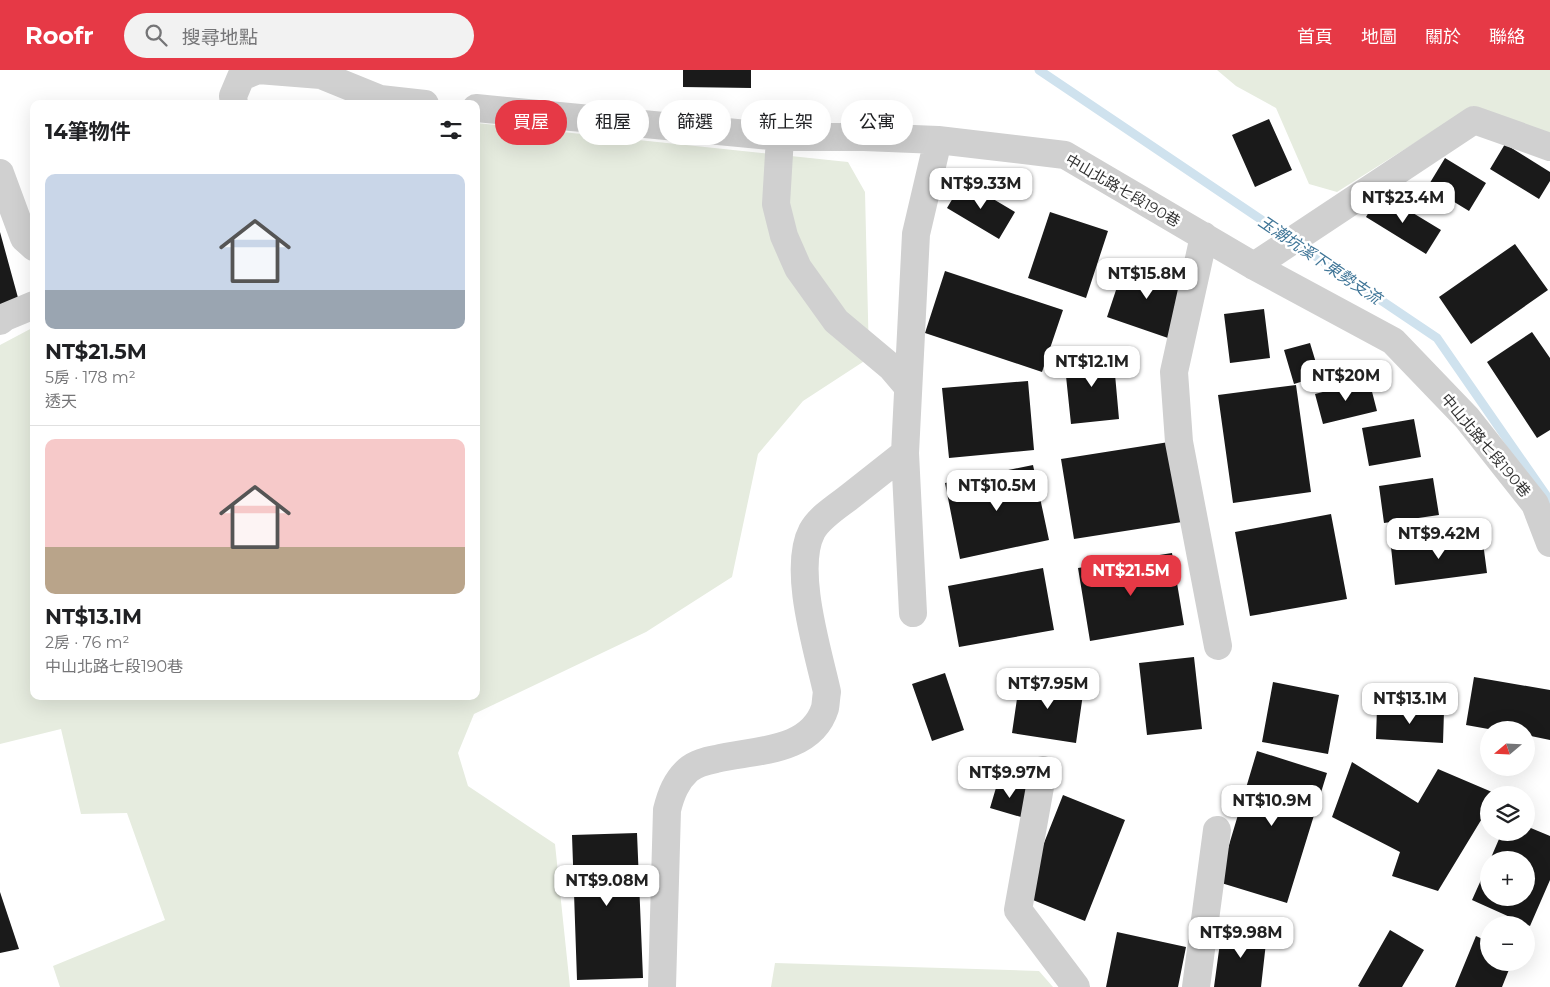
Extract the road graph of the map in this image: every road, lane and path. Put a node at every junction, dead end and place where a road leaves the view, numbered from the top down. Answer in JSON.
{"nodes":[{"id":1,"x":234,"y":100,"type":"edge"},
{"id":2,"x":389,"y":100,"type":"edge"},
{"id":3,"x":480,"y":108,"type":"edge"},
{"id":4,"x":741,"y":132,"type":"edge"},
{"id":5,"x":831,"y":137,"type":"edge"},
{"id":6,"x":938,"y":140,"type":"junction"},
{"id":7,"x":779,"y":145,"type":"edge"},
{"id":8,"x":1550,"y":147,"type":"edge"},
{"id":9,"x":0,"y":173,"type":"edge"},
{"id":10,"x":1204,"y":236,"type":"junction"},
{"id":11,"x":30,"y":243,"type":"edge"},
{"id":12,"x":1254,"y":266,"type":"junction"},
{"id":13,"x":30,"y":307,"type":"edge"},
{"id":14,"x":0,"y":321,"type":"edge"},
{"id":15,"x":908,"y":387,"type":"junction"},
{"id":16,"x":905,"y":453,"type":"junction"},
{"id":17,"x":1543,"y":496,"type":"edge"},
{"id":18,"x":1550,"y":543,"type":"edge"},
{"id":19,"x":913,"y":613,"type":"dead end"},
{"id":20,"x":1218,"y":646,"type":"dead end"},
{"id":21,"x":1043,"y":770,"type":"dead end"},
{"id":22,"x":1217,"y":830,"type":"dead end"},
{"id":23,"x":662,"y":987,"type":"edge"},
{"id":24,"x":1076,"y":987,"type":"edge"},
{"id":25,"x":1196,"y":987,"type":"edge"}],
"edges":[{"from":1,"to":2,"type":"street"},
{"from":3,"to":4,"type":"street","name":"中山北路七段190巷"},
{"from":5,"to":6,"type":"street","name":"中山北路七段190巷"},
{"from":6,"to":10,"type":"street","name":"中山北路七段190巷"},
{"from":6,"to":15,"type":"street"},
{"from":7,"to":15,"type":"street"},
{"from":8,"to":12,"type":"street"},
{"from":9,"to":11,"type":"street"},
{"from":10,"to":12,"type":"street","name":"中山北路七段190巷"},
{"from":10,"to":20,"type":"street"},
{"from":12,"to":17,"type":"street","name":"中山北路七段190巷"},
{"from":13,"to":14,"type":"street"},
{"from":15,"to":16,"type":"street"},
{"from":16,"to":19,"type":"street"},
{"from":16,"to":23,"type":"street"},
{"from":17,"to":18,"type":"street","name":"中山北路七段190巷"},
{"from":21,"to":24,"type":"street"},
{"from":22,"to":25,"type":"street"}]}
